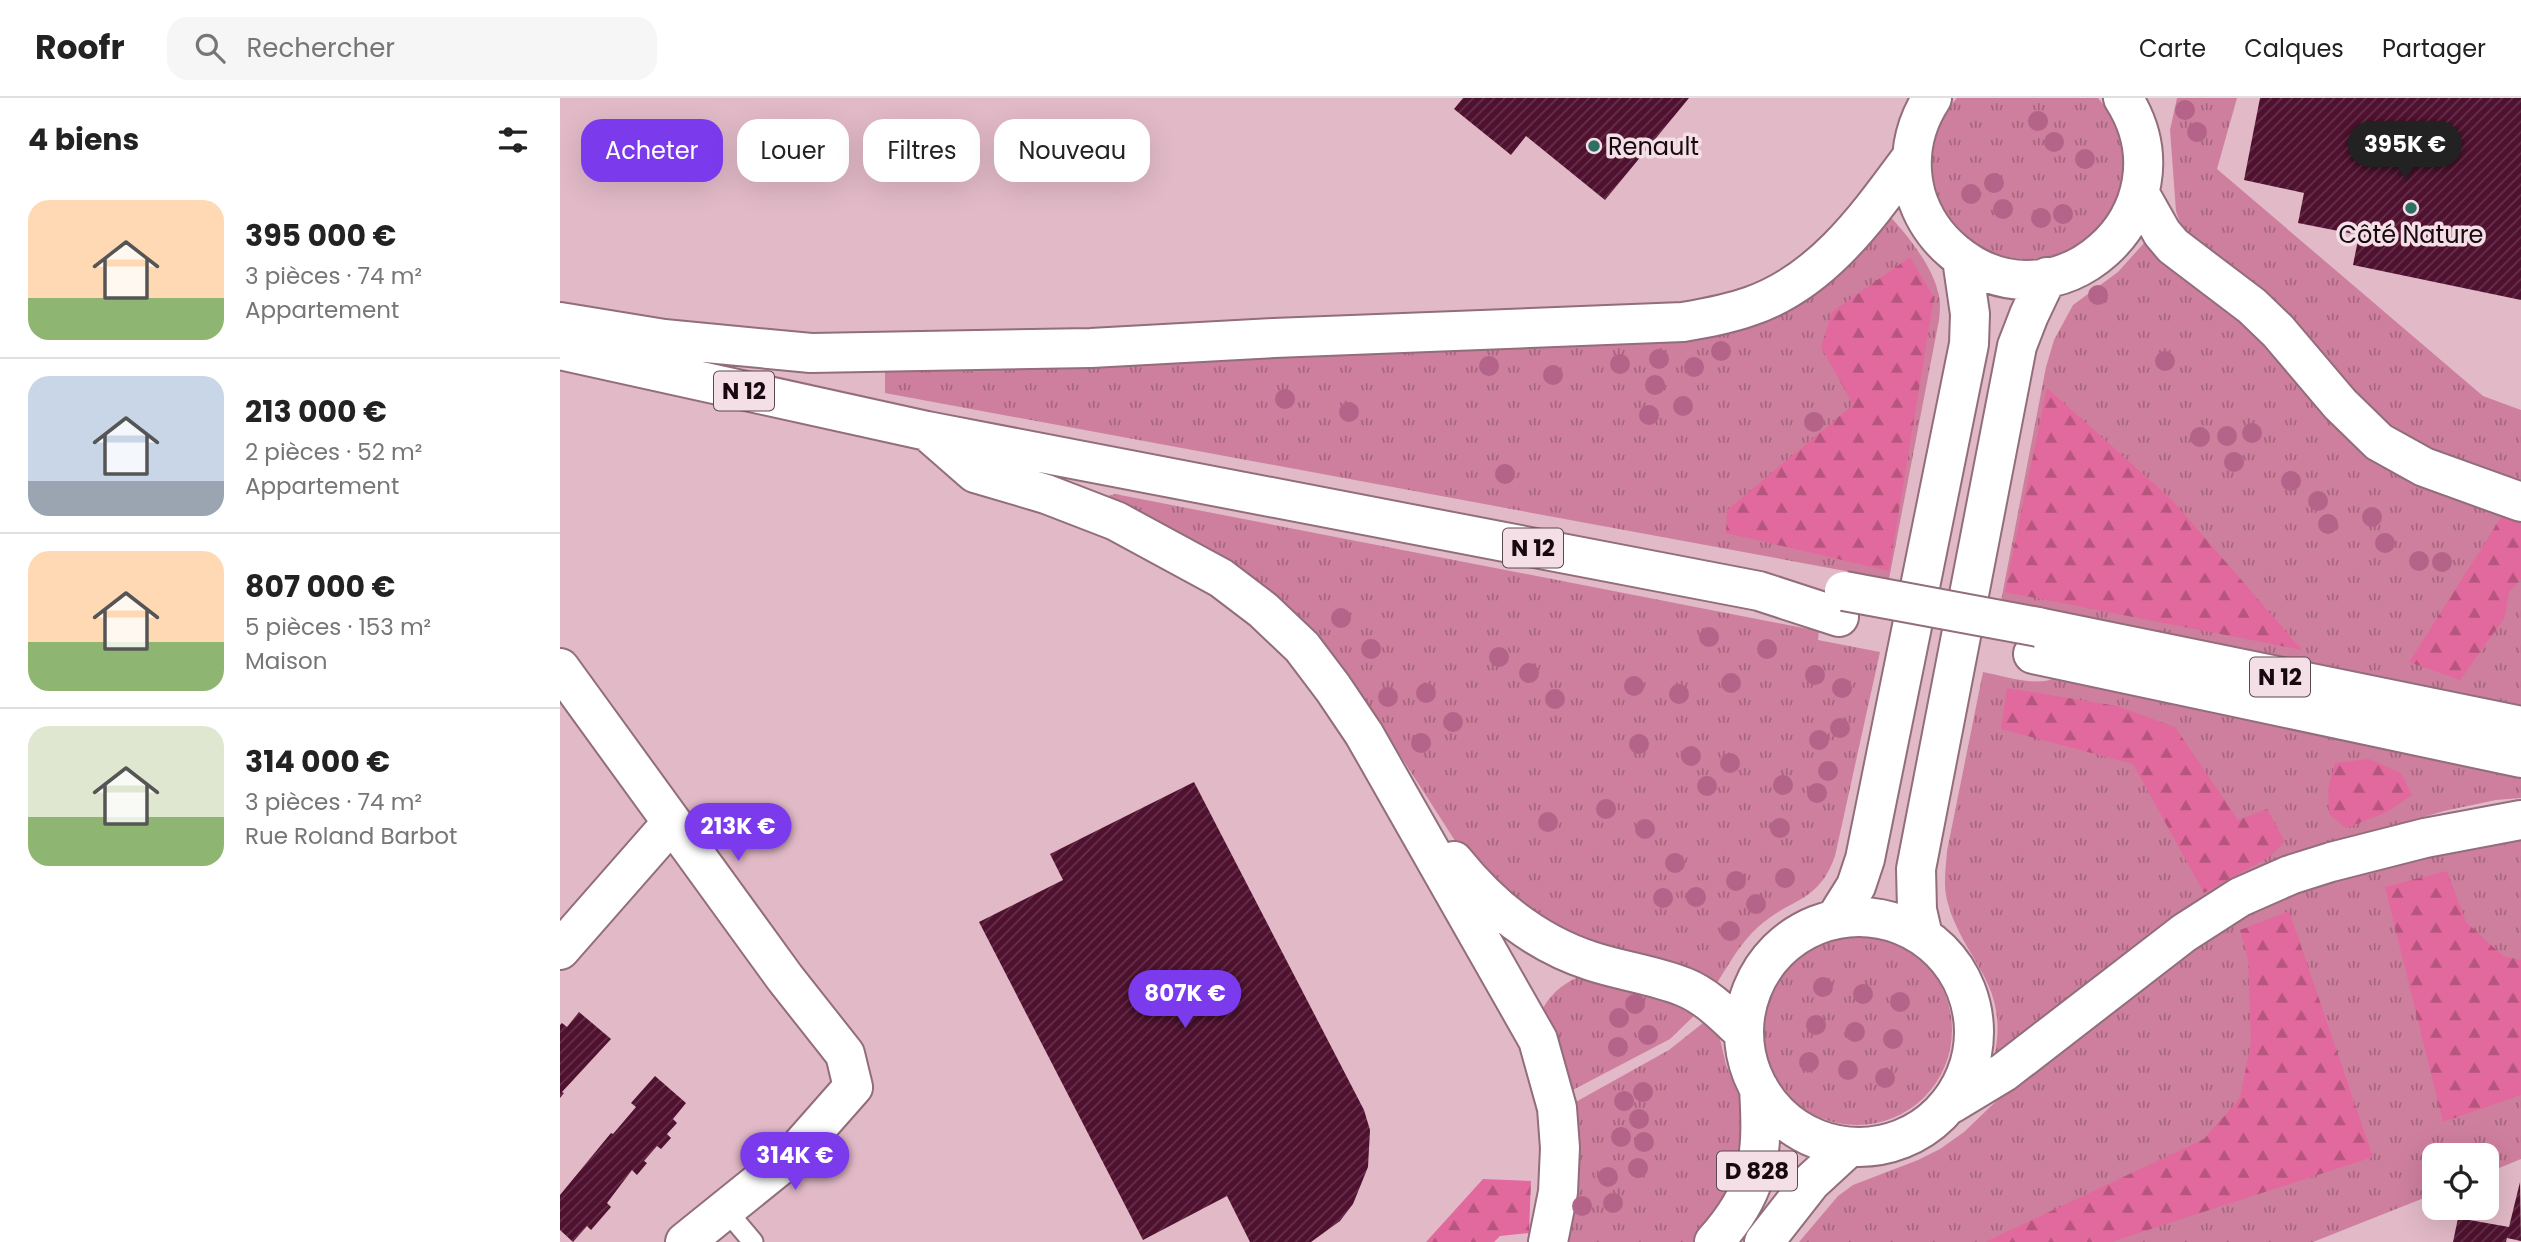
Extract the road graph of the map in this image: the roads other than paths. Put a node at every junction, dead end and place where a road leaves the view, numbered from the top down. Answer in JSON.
{"nodes":[{"id":1,"x":1932,"y":98,"type":"edge"},
{"id":2,"x":2136,"y":106,"type":"edge"},
{"id":3,"x":1911,"y":158,"type":"junction"},
{"id":4,"x":2140,"y":194,"type":"junction"},
{"id":5,"x":1962,"y":259,"type":"junction"},
{"id":6,"x":2047,"y":277,"type":"junction"},
{"id":7,"x":560,"y":323,"type":"edge"},
{"id":8,"x":560,"y":350,"type":"edge"},
{"id":9,"x":927,"y":431,"type":"junction"},
{"id":10,"x":2521,"y":502,"type":"edge"},
{"id":11,"x":2036,"y":641,"type":"junction"},
{"id":12,"x":560,"y":668,"type":"edge"},
{"id":13,"x":2521,"y":726,"type":"edge"},
{"id":14,"x":2521,"y":758,"type":"edge"},
{"id":15,"x":1391,"y":781,"type":"junction"},
{"id":16,"x":2521,"y":820,"type":"edge"},
{"id":17,"x":674,"y":826,"type":"junction"},
{"id":18,"x":1836,"y":919,"type":"junction"},
{"id":19,"x":1923,"y":936,"type":"junction"},
{"id":20,"x":560,"y":950,"type":"edge"},
{"id":21,"x":1744,"y":1032,"type":"junction"},
{"id":22,"x":1759,"y":1088,"type":"junction"},
{"id":23,"x":1949,"y":1105,"type":"junction"},
{"id":24,"x":1849,"y":1147,"type":"junction"},
{"id":25,"x":726,"y":1210,"type":"junction"},
{"id":26,"x":685,"y":1242,"type":"edge"},
{"id":27,"x":753,"y":1242,"type":"edge"},
{"id":28,"x":1548,"y":1242,"type":"edge"},
{"id":29,"x":1714,"y":1242,"type":"edge"},
{"id":30,"x":1764,"y":1242,"type":"edge"}],
"edges":[{"from":1,"to":3,"type":"main road"},
{"from":2,"to":4,"type":"main road"},
{"from":3,"to":5,"type":"main road"},
{"from":3,"to":7,"type":"main road"},
{"from":4,"to":6,"type":"main road"},
{"from":4,"to":10,"type":"main road"},
{"from":5,"to":6,"type":"main road"},
{"from":5,"to":18,"type":"main road"},
{"from":6,"to":19,"type":"main road"},
{"from":8,"to":9,"type":"main road","number":"N 12"},
{"from":9,"to":11,"type":"main road","number":"N 12","bridge":true},
{"from":9,"to":15,"type":"main road"},
{"from":11,"to":13,"type":"main road","number":"N 12"},
{"from":11,"to":14,"type":"main road","number":"N 12"},
{"from":12,"to":17,"type":"main road"},
{"from":15,"to":21,"type":"main road"},
{"from":15,"to":28,"type":"main road"},
{"from":16,"to":23,"type":"main road"},
{"from":17,"to":20,"type":"main road"},
{"from":17,"to":25,"type":"main road"},
{"from":18,"to":19,"type":"main road"},
{"from":18,"to":21,"type":"main road"},
{"from":19,"to":23,"type":"main road"},
{"from":21,"to":22,"type":"main road"},
{"from":22,"to":24,"type":"main road"},
{"from":22,"to":29,"type":"main road","number":"D 828"},
{"from":23,"to":24,"type":"main road"},
{"from":24,"to":30,"type":"main road","number":"D 828"},
{"from":25,"to":26,"type":"main road"},
{"from":25,"to":27,"type":"lane"}]}
